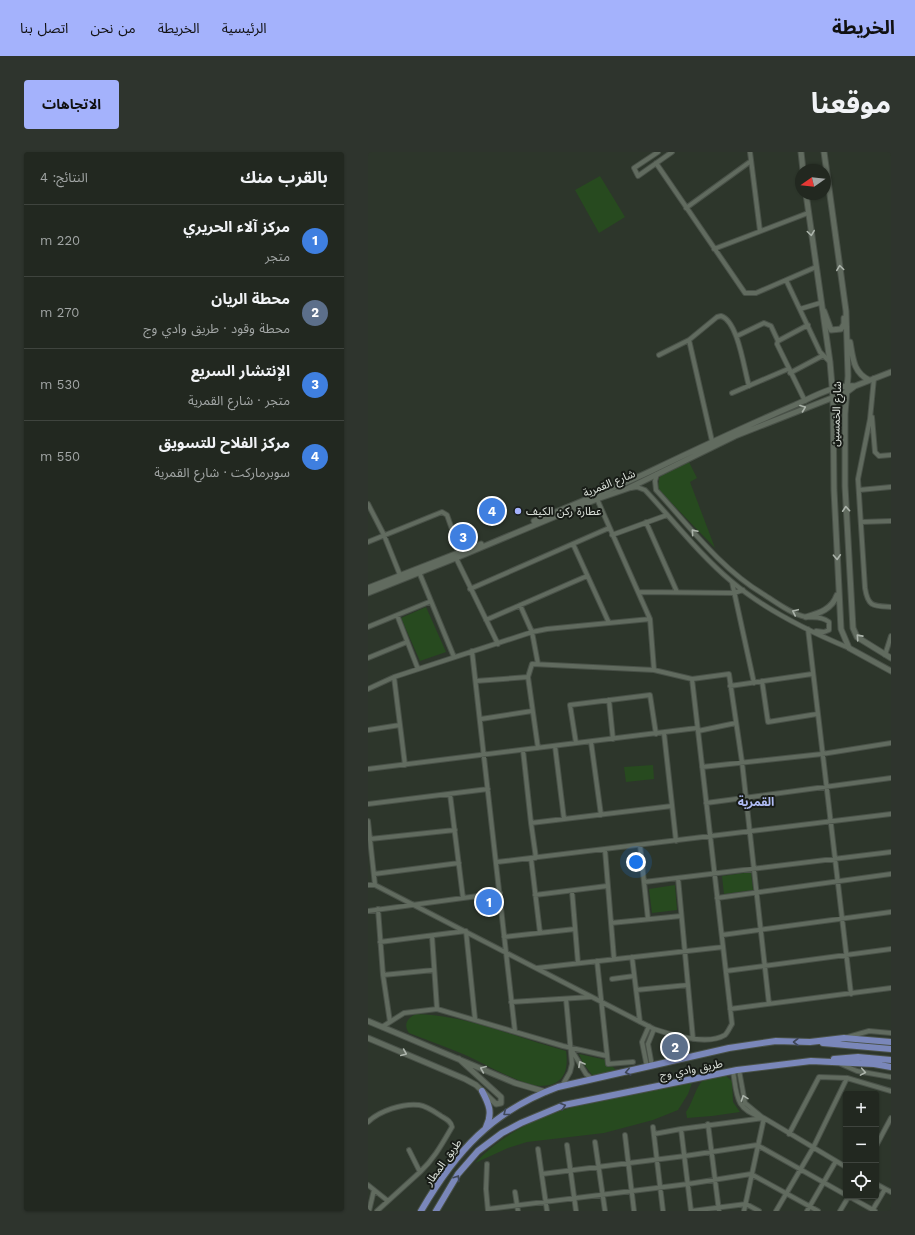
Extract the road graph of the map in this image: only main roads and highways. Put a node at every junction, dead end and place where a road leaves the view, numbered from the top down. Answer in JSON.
{"nodes":[{"id":1,"x":810,"y":1042,"type":"junction"},
{"id":2,"x":891,"y":1042,"type":"edge"},
{"id":3,"x":891,"y":1048,"type":"edge"},
{"id":4,"x":891,"y":1060,"type":"edge"},
{"id":5,"x":811,"y":1061,"type":"junction"},
{"id":6,"x":891,"y":1067,"type":"edge"},
{"id":7,"x":482,"y":1091,"type":"road end"},
{"id":8,"x":485,"y":1128,"type":"junction"},
{"id":9,"x":502,"y":1133,"type":"joint"},
{"id":10,"x":421,"y":1211,"type":"edge"},
{"id":11,"x":436,"y":1211,"type":"edge"}],
"edges":[{"from":1,"to":2,"type":"main road","name":"طريق وادي وج"},
{"from":1,"to":3,"type":"main road"},
{"from":1,"to":8,"type":"main road","name":"طريق وادي وج","one_way":true},
{"from":4,"to":5,"type":"main road"},
{"from":5,"to":6,"type":"main road","name":"طريق وادي وج"},
{"from":9,"to":5,"type":"main road","name":"طريق وادي وج","one_way":true},
{"from":7,"to":8,"type":"main road"},
{"from":8,"to":10,"type":"main road","name":"طريق المطار"},
{"from":11,"to":9,"type":"main road","name":"طريق المطار","one_way":true}]}
